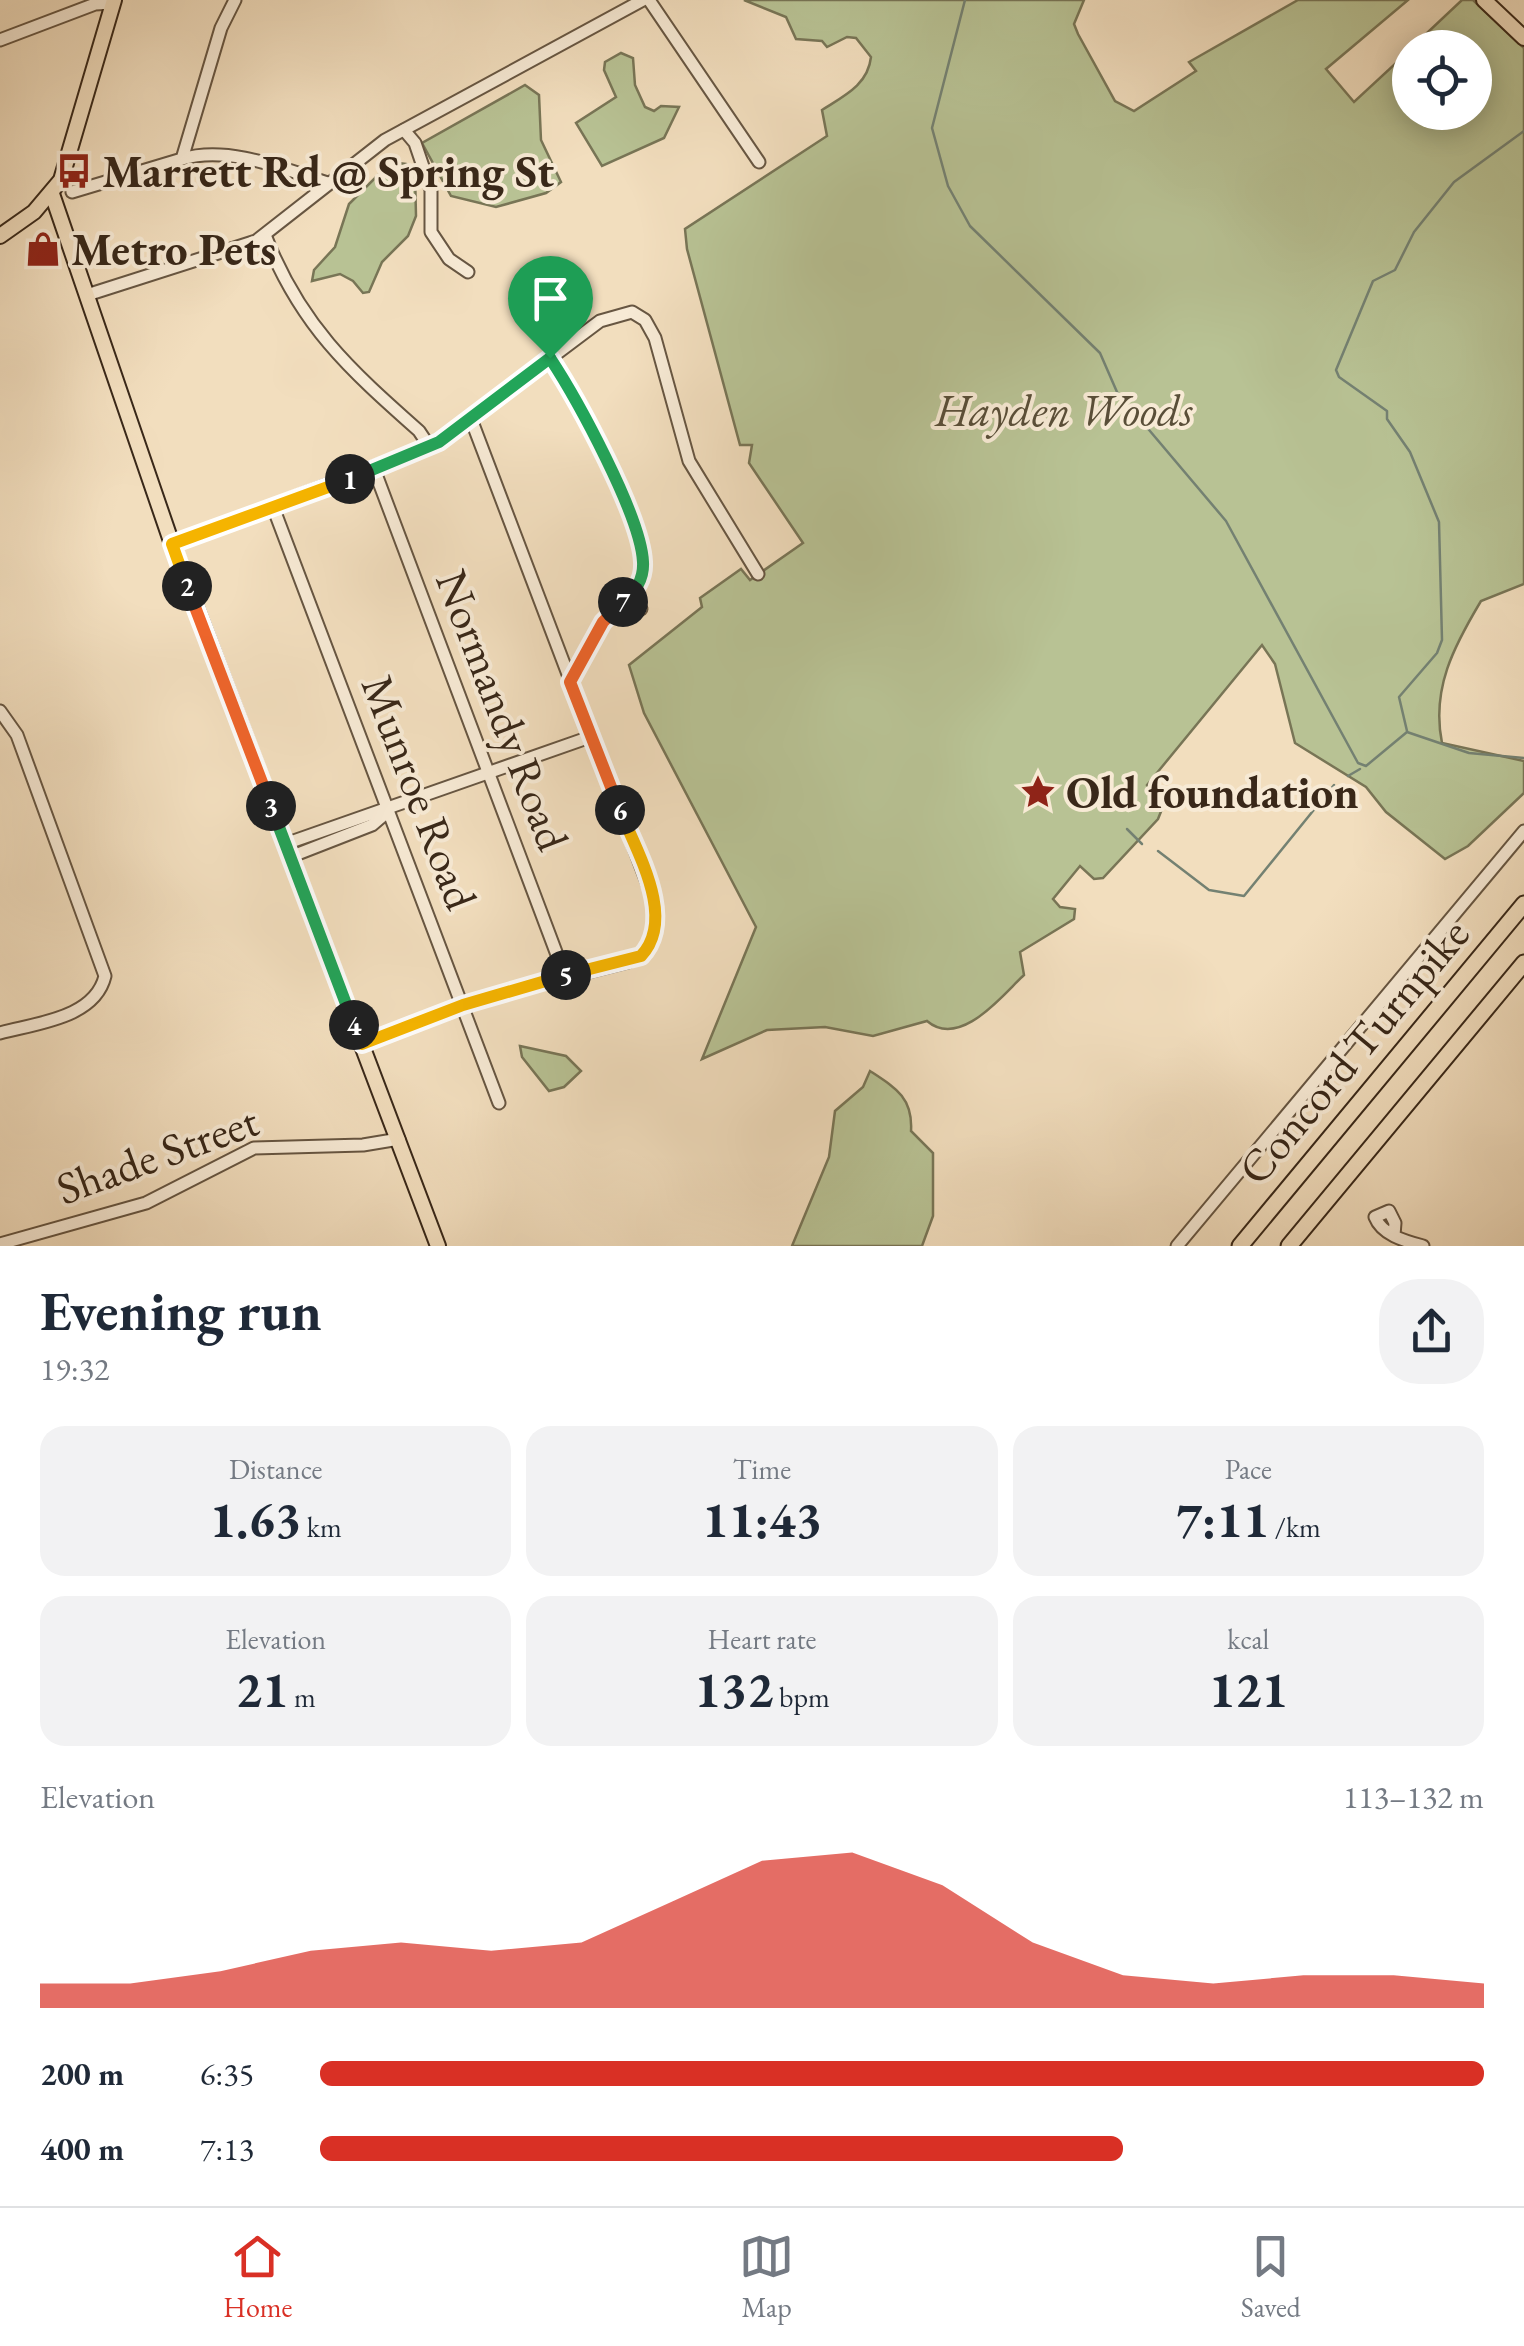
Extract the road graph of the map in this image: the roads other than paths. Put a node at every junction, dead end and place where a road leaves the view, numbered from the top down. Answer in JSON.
{"nodes":[{"id":1,"x":235,"y":0,"type":"edge"},
{"id":2,"x":646,"y":0,"type":"edge"},
{"id":3,"x":1484,"y":0,"type":"edge"},
{"id":4,"x":113,"y":2,"type":"edge"},
{"id":5,"x":1524,"y":38,"type":"edge"},
{"id":6,"x":0,"y":40,"type":"edge"},
{"id":7,"x":404,"y":130,"type":"junction"},
{"id":8,"x":182,"y":158,"type":"junction"},
{"id":9,"x":759,"y":162,"type":"dead end"},
{"id":10,"x":328,"y":183,"type":"junction"},
{"id":11,"x":72,"y":192,"type":"dead end"},
{"id":12,"x":52,"y":194,"type":"junction"},
{"id":13,"x":265,"y":235,"type":"junction"},
{"id":14,"x":0,"y":236,"type":"edge"},
{"id":15,"x":468,"y":272,"type":"dead end"},
{"id":16,"x":87,"y":295,"type":"junction"},
{"id":17,"x":550,"y":358,"type":"junction"},
{"id":18,"x":471,"y":419,"type":"junction"},
{"id":19,"x":429,"y":446,"type":"junction"},
{"id":20,"x":374,"y":469,"type":"junction"},
{"id":21,"x":274,"y":507,"type":"junction"},
{"id":22,"x":172,"y":544,"type":"junction"},
{"id":23,"x":758,"y":574,"type":"dead end"},
{"id":24,"x":630,"y":596,"type":"junction"},
{"id":25,"x":641,"y":610,"type":"dead end"},
{"id":26,"x":570,"y":682,"type":"junction"},
{"id":27,"x":0,"y":711,"type":"edge"},
{"id":28,"x":590,"y":737,"type":"junction"},
{"id":29,"x":490,"y":774,"type":"junction"},
{"id":30,"x":389,"y":811,"type":"junction"},
{"id":31,"x":1524,"y":831,"type":"edge"},
{"id":32,"x":287,"y":850,"type":"junction"},
{"id":33,"x":1524,"y":904,"type":"edge"},
{"id":34,"x":1524,"y":963,"type":"edge"},
{"id":35,"x":566,"y":976,"type":"junction"},
{"id":36,"x":463,"y":1005,"type":"junction"},
{"id":37,"x":0,"y":1033,"type":"edge"},
{"id":38,"x":362,"y":1044,"type":"junction"},
{"id":39,"x":499,"y":1103,"type":"dead end"},
{"id":40,"x":398,"y":1139,"type":"junction"},
{"id":41,"x":1394,"y":1235,"type":"dead end"},
{"id":42,"x":0,"y":1244,"type":"edge"},
{"id":43,"x":438,"y":1246,"type":"edge"},
{"id":44,"x":1177,"y":1246,"type":"edge"},
{"id":45,"x":1240,"y":1246,"type":"edge"},
{"id":46,"x":1289,"y":1246,"type":"edge"},
{"id":47,"x":1423,"y":1246,"type":"edge"}],
"edges":[{"from":1,"to":8,"type":"street"},
{"from":2,"to":7,"type":"street"},
{"from":2,"to":9,"type":"street"},
{"from":3,"to":5,"type":"main road"},
{"from":4,"to":6,"type":"street"},
{"from":4,"to":12,"type":"main road"},
{"from":7,"to":10,"type":"street"},
{"from":7,"to":15,"type":"street"},
{"from":8,"to":10,"type":"street"},
{"from":8,"to":11,"type":"street"},
{"from":10,"to":13,"type":"street"},
{"from":12,"to":14,"type":"main road"},
{"from":12,"to":16,"type":"main road"},
{"from":13,"to":16,"type":"street"},
{"from":13,"to":19,"type":"street"},
{"from":16,"to":22,"type":"main road"},
{"from":17,"to":18,"type":"street"},
{"from":17,"to":23,"type":"street"},
{"from":17,"to":24,"type":"street"},
{"from":18,"to":19,"type":"street"},
{"from":18,"to":26,"type":"street"},
{"from":19,"to":20,"type":"street"},
{"from":20,"to":21,"type":"street"},
{"from":20,"to":29,"type":"street","name":"Normandy Road"},
{"from":21,"to":22,"type":"street"},
{"from":21,"to":30,"type":"street","name":"Munroe Road"},
{"from":22,"to":32,"type":"main road"},
{"from":24,"to":25,"type":"street"},
{"from":24,"to":26,"type":"street"},
{"from":26,"to":28,"type":"street"},
{"from":27,"to":37,"type":"street"},
{"from":28,"to":29,"type":"street"},
{"from":28,"to":35,"type":"street"},
{"from":29,"to":30,"type":"street"},
{"from":29,"to":35,"type":"street","name":"Normandy Road"},
{"from":30,"to":32,"type":"street"},
{"from":30,"to":36,"type":"street","name":"Munroe Road"},
{"from":31,"to":44,"type":"street"},
{"from":32,"to":38,"type":"main road"},
{"from":33,"to":45,"type":"highway","name":"Concord Turnpike"},
{"from":34,"to":46,"type":"highway","name":"Concord Turnpike"},
{"from":35,"to":36,"type":"street"},
{"from":36,"to":38,"type":"street"},
{"from":36,"to":39,"type":"street","name":"Munroe Road"},
{"from":38,"to":40,"type":"main road"},
{"from":40,"to":42,"type":"street","name":"Shade Street"},
{"from":40,"to":43,"type":"main road"},
{"from":41,"to":47,"type":"street"}]}
